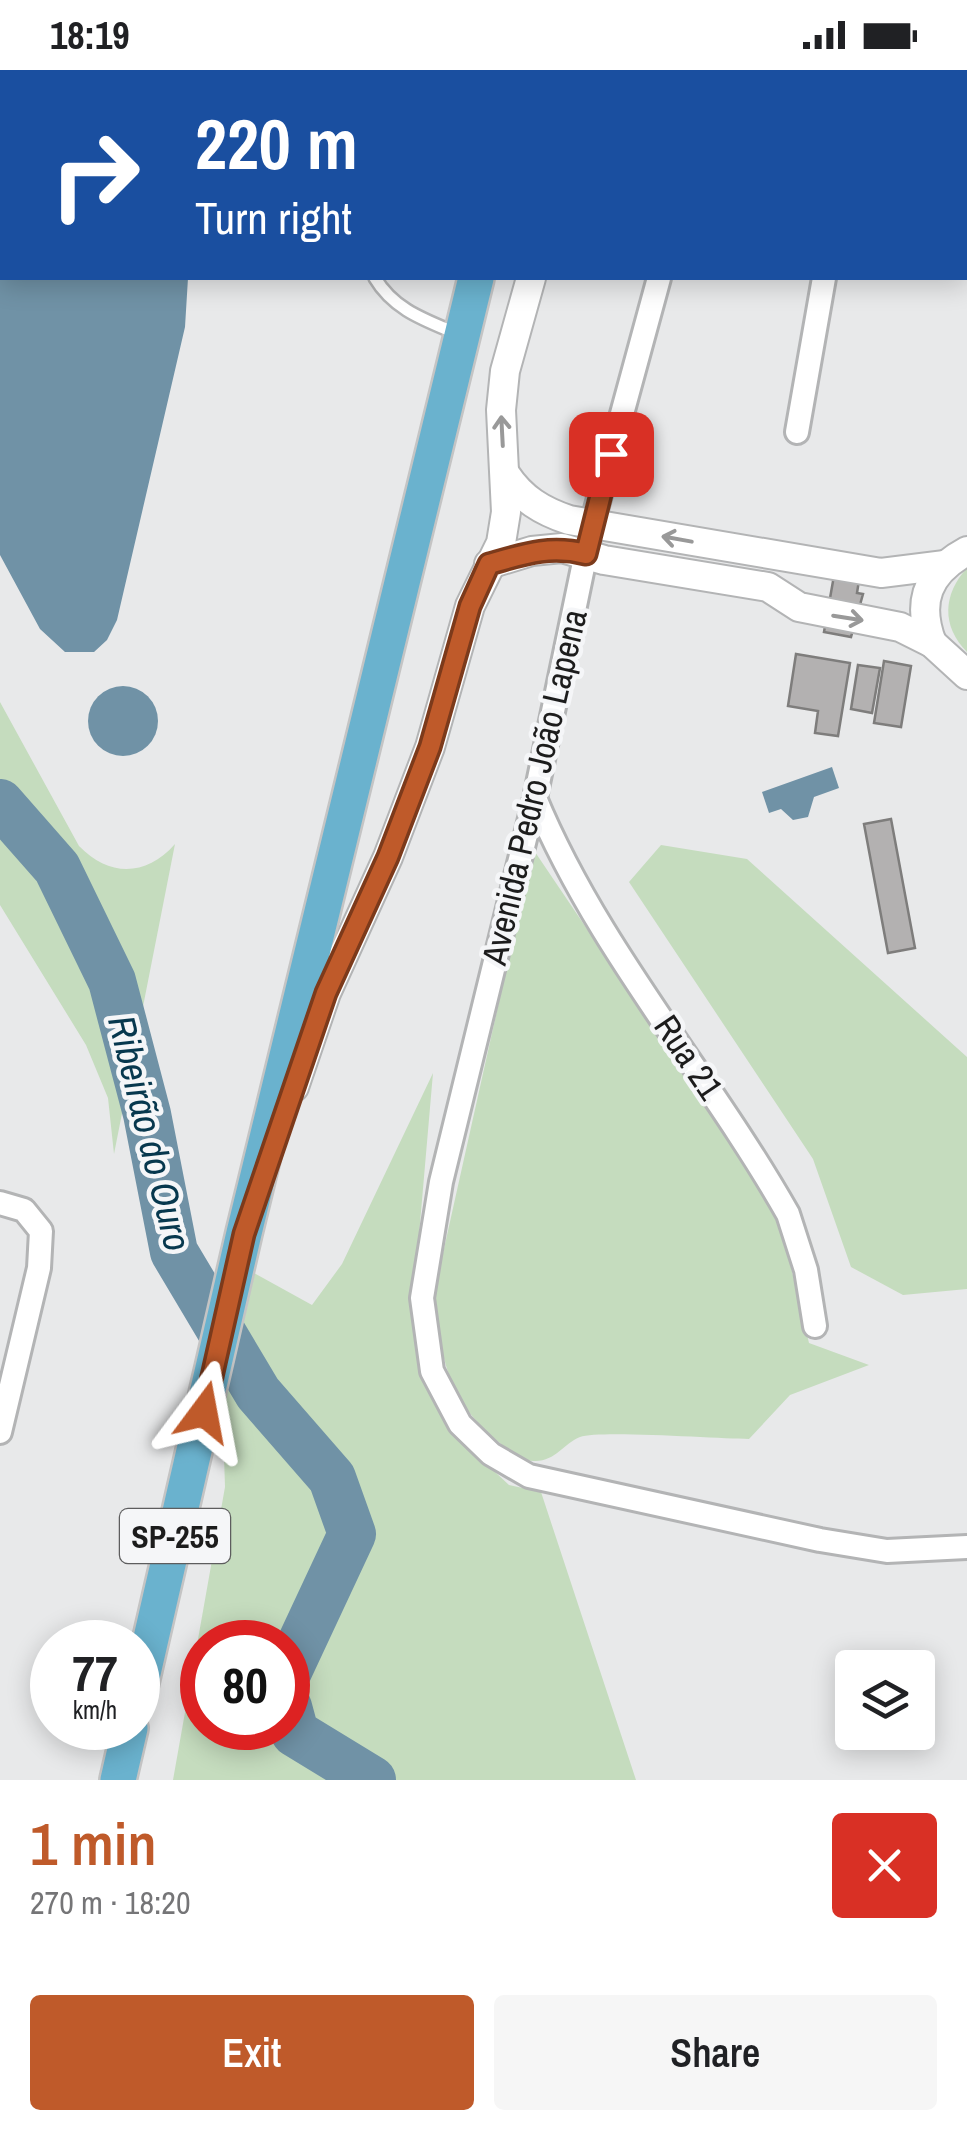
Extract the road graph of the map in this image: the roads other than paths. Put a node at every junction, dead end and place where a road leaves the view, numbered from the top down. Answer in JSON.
{"nodes":[{"id":1,"x":376,"y":280,"type":"edge"},
{"id":2,"x":476,"y":280,"type":"edge"},
{"id":3,"x":530,"y":280,"type":"edge"},
{"id":4,"x":658,"y":280,"type":"edge"},
{"id":5,"x":824,"y":280,"type":"edge"},
{"id":6,"x":462,"y":335,"type":"junction"},
{"id":7,"x":797,"y":432,"type":"dead end"},
{"id":8,"x":506,"y":475,"type":"junction"},
{"id":9,"x":592,"y":524,"type":"junction"},
{"id":10,"x":586,"y":554,"type":"junction"},
{"id":11,"x":773,"y":556,"type":"junction"},
{"id":12,"x":956,"y":558,"type":"edge"},
{"id":13,"x":489,"y":564,"type":"junction"},
{"id":14,"x":768,"y":586,"type":"junction"},
{"id":15,"x":932,"y":643,"type":"junction"},
{"id":16,"x":967,"y":675,"type":"edge"},
{"id":17,"x":535,"y":798,"type":"junction"},
{"id":18,"x":0,"y":1203,"type":"edge"},
{"id":19,"x":241,"y":1246,"type":"junction"},
{"id":20,"x":815,"y":1326,"type":"dead end"},
{"id":21,"x":0,"y":1432,"type":"edge"},
{"id":22,"x":967,"y":1546,"type":"edge"},
{"id":23,"x":155,"y":1620,"type":"edge"},
{"id":24,"x":125,"y":1750,"type":"edge"},
{"id":25,"x":118,"y":1780,"type":"edge"}],
"edges":[{"from":1,"to":6,"type":"lane"},
{"from":2,"to":6,"type":"highway","number":"SP-255"},
{"from":8,"to":3,"type":"street","one_way":true},
{"from":4,"to":9,"type":"street","name":"Avenida Pedro João Lapena"},
{"from":5,"to":7,"type":"street"},
{"from":6,"to":19,"type":"highway","number":"SP-255"},
{"from":8,"to":9,"type":"street"},
{"from":8,"to":13,"type":"street"},
{"from":9,"to":10,"type":"street","name":"Avenida Pedro João Lapena"},
{"from":11,"to":9,"type":"street","one_way":true},
{"from":10,"to":13,"type":"street"},
{"from":10,"to":14,"type":"street"},
{"from":10,"to":17,"type":"street","name":"Avenida Pedro João Lapena"},
{"from":11,"to":12,"type":"street"},
{"from":11,"to":14,"type":"street"},
{"from":12,"to":15,"type":"street"},
{"from":13,"to":19,"type":"street"},
{"from":14,"to":15,"type":"street","one_way":true},
{"from":15,"to":16,"type":"street"},
{"from":17,"to":20,"type":"street","name":"Rua 21"},
{"from":17,"to":22,"type":"street","name":"Avenida Pedro João Lapena"},
{"from":18,"to":21,"type":"street"},
{"from":19,"to":23,"type":"highway","number":"SP-255"},
{"from":24,"to":25,"type":"highway"}]}
